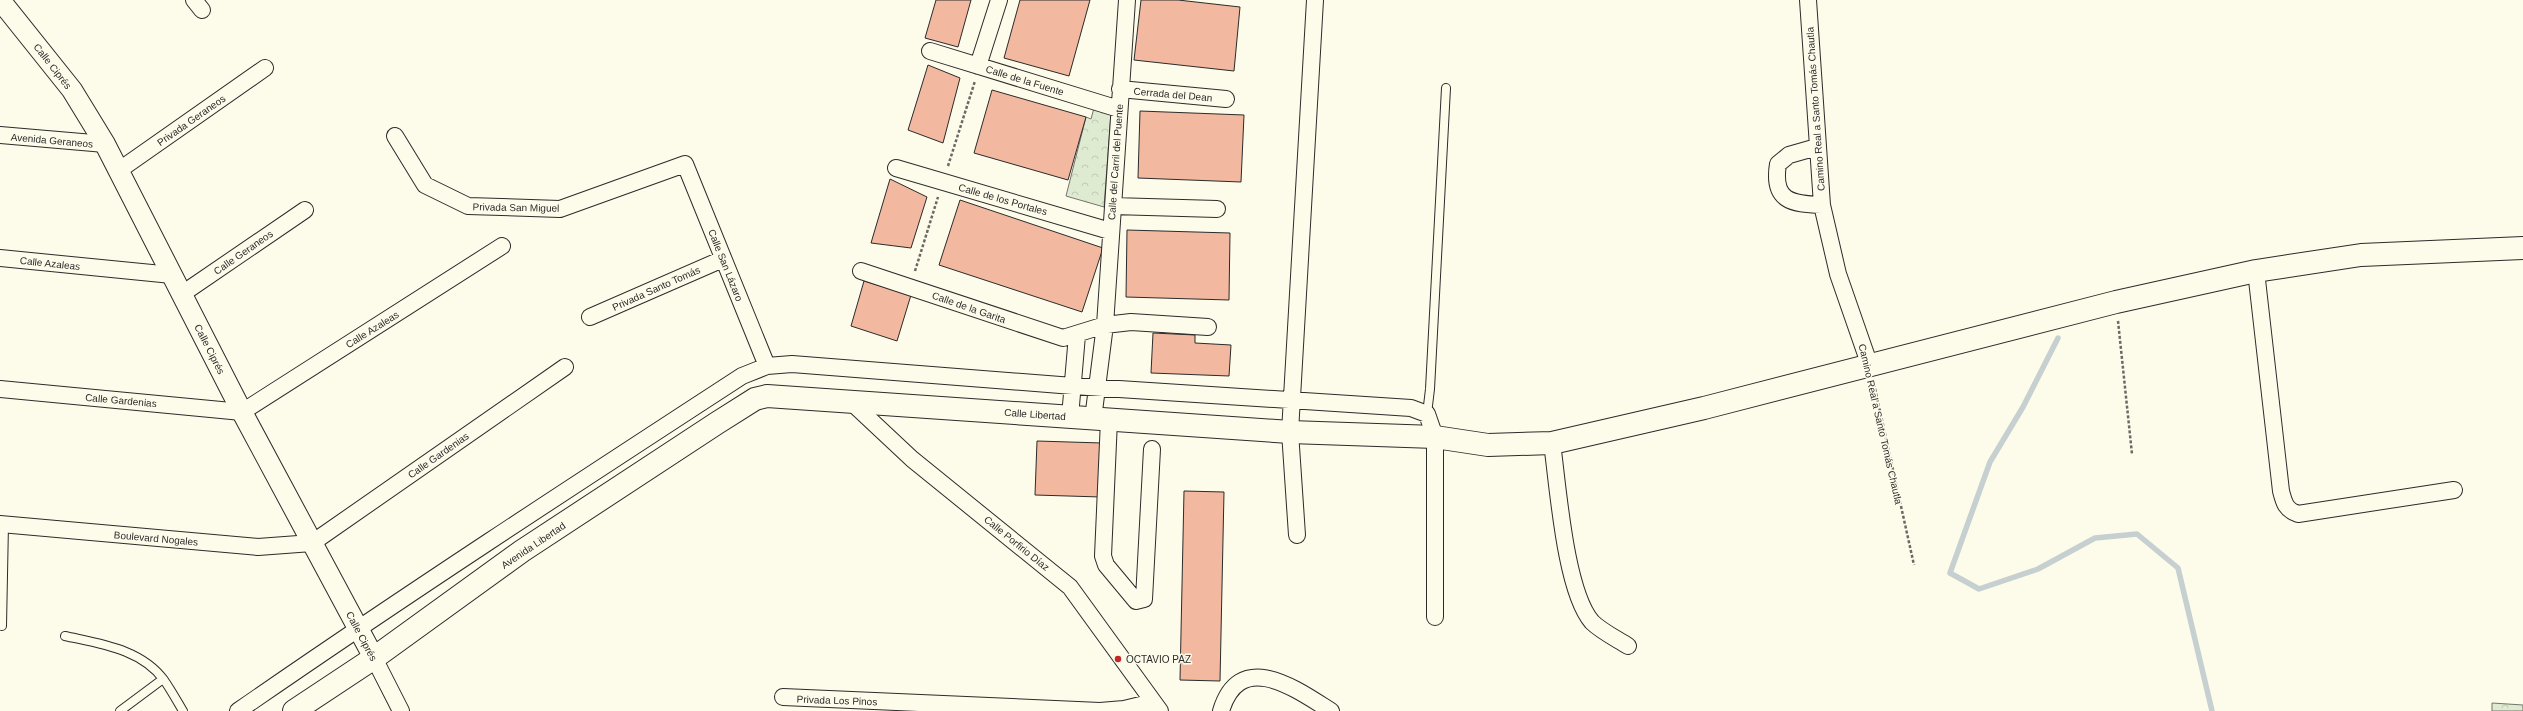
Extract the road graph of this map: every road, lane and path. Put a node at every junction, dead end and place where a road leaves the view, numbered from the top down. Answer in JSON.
{"nodes":[{"id":1,"x":0,"y":0,"type":"edge"},
{"id":2,"x":999,"y":0,"type":"edge"},
{"id":3,"x":1127,"y":0,"type":"edge"},
{"id":4,"x":1316,"y":0,"type":"edge"},
{"id":5,"x":1808,"y":0,"type":"edge"},
{"id":6,"x":930,"y":51,"type":"dead end"},
{"id":7,"x":978,"y":66,"type":"junction"},
{"id":8,"x":265,"y":68,"type":"dead end"},
{"id":9,"x":1446,"y":88,"type":"dead end"},
{"id":10,"x":1120,"y":89,"type":"junction"},
{"id":11,"x":1226,"y":99,"type":"dead end"},
{"id":12,"x":1120,"y":109,"type":"junction"},
{"id":13,"x":0,"y":135,"type":"edge"},
{"id":14,"x":395,"y":136,"type":"dead end"},
{"id":15,"x":105,"y":144,"type":"junction"},
{"id":16,"x":1817,"y":146,"type":"junction"},
{"id":17,"x":686,"y":164,"type":"joint"},
{"id":18,"x":896,"y":168,"type":"dead end"},
{"id":19,"x":118,"y":171,"type":"junction"},
{"id":20,"x":943,"y":182,"type":"junction"},
{"id":21,"x":1113,"y":206,"type":"junction"},
{"id":22,"x":1822,"y":206,"type":"junction"},
{"id":23,"x":1217,"y":209,"type":"dead end"},
{"id":24,"x":305,"y":210,"type":"dead end"},
{"id":25,"x":1110,"y":231,"type":"junction"},
{"id":26,"x":502,"y":246,"type":"dead end"},
{"id":27,"x":2523,"y":248,"type":"edge"},
{"id":28,"x":0,"y":258,"type":"edge"},
{"id":29,"x":723,"y":259,"type":"junction"},
{"id":30,"x":861,"y":271,"type":"dead end"},
{"id":31,"x":2256,"y":271,"type":"junction"},
{"id":32,"x":172,"y":275,"type":"junction"},
{"id":33,"x":909,"y":286,"type":"junction"},
{"id":34,"x":182,"y":294,"type":"junction"},
{"id":35,"x":2116,"y":302,"type":"junction"},
{"id":36,"x":590,"y":317,"type":"dead end"},
{"id":37,"x":1105,"y":325,"type":"junction"},
{"id":38,"x":1208,"y":327,"type":"dead end"},
{"id":39,"x":1077,"y":335,"type":"junction"},
{"id":40,"x":767,"y":366,"type":"junction"},
{"id":41,"x":1870,"y":366,"type":"junction"},
{"id":42,"x":565,"y":367,"type":"dead end"},
{"id":43,"x":1073,"y":386,"type":"junction"},
{"id":44,"x":1099,"y":388,"type":"junction"},
{"id":45,"x":0,"y":389,"type":"edge"},
{"id":46,"x":779,"y":395,"type":"joint"},
{"id":47,"x":849,"y":400,"type":"junction"},
{"id":48,"x":1292,"y":401,"type":"junction"},
{"id":49,"x":242,"y":412,"type":"junction"},
{"id":50,"x":1427,"y":414,"type":"junction"},
{"id":51,"x":1070,"y":417,"type":"junction"},
{"id":52,"x":1101,"y":419,"type":"junction"},
{"id":53,"x":1290,"y":432,"type":"junction"},
{"id":54,"x":1435,"y":437,"type":"junction"},
{"id":55,"x":1552,"y":443,"type":"junction"},
{"id":56,"x":1152,"y":449,"type":"dead end"},
{"id":57,"x":2132,"y":454,"type":"dead end"},
{"id":58,"x":2454,"y":490,"type":"dead end"},
{"id":59,"x":2,"y":524,"type":"edge"},
{"id":60,"x":1297,"y":535,"type":"dead end"},
{"id":61,"x":312,"y":543,"type":"junction"},
{"id":62,"x":1914,"y":565,"type":"dead end"},
{"id":63,"x":1435,"y":617,"type":"dead end"},
{"id":64,"x":2,"y":626,"type":"dead end"},
{"id":65,"x":358,"y":628,"type":"junction"},
{"id":66,"x":66,"y":636,"type":"dead end"},
{"id":67,"x":1628,"y":646,"type":"dead end"},
{"id":68,"x":374,"y":658,"type":"junction"},
{"id":69,"x":163,"y":679,"type":"junction"},
{"id":70,"x":783,"y":698,"type":"dead end"},
{"id":71,"x":1156,"y":706,"type":"edge"},
{"id":72,"x":120,"y":711,"type":"edge"},
{"id":73,"x":184,"y":711,"type":"edge"},
{"id":74,"x":238,"y":711,"type":"edge"},
{"id":75,"x":294,"y":711,"type":"edge"},
{"id":76,"x":401,"y":711,"type":"edge"},
{"id":77,"x":1221,"y":711,"type":"edge"},
{"id":78,"x":1332,"y":711,"type":"edge"}],
"edges":[{"from":1,"to":15,"type":"street","name":"Calle Ciprés"},
{"from":2,"to":7,"type":"street"},
{"from":3,"to":10,"type":"street","name":"Calle del Carril del Puente"},
{"from":4,"to":48,"type":"street"},
{"from":5,"to":16,"type":"street","name":"Camino Real a Santo Tomás Chautla"},
{"from":6,"to":7,"type":"street","name":"Calle de la Fuente"},
{"from":7,"to":12,"type":"street","name":"Calle de la Fuente"},
{"from":7,"to":20,"type":"path"},
{"from":8,"to":19,"type":"street","name":"Privada Geraneos"},
{"from":9,"to":50,"type":"lane"},
{"from":10,"to":11,"type":"street","name":"Cerrada del Dean"},
{"from":10,"to":12,"type":"street","name":"Calle del Carril del Puente"},
{"from":12,"to":21,"type":"street","name":"Calle del Carril del Puente"},
{"from":13,"to":15,"type":"street","name":"Avenida Geraneos"},
{"from":14,"to":17,"type":"street","name":"Privada San Miguel"},
{"from":15,"to":19,"type":"street","name":"Calle Ciprés"},
{"from":16,"to":22,"type":"street","name":"Camino Real a Santo Tomás Chautla"},
{"from":16,"to":22,"type":"street"},
{"from":17,"to":29,"type":"street","name":"Calle San Lázaro"},
{"from":18,"to":20,"type":"street","name":"Calle de los Portales"},
{"from":19,"to":32,"type":"street","name":"Calle Ciprés"},
{"from":20,"to":25,"type":"street","name":"Calle de los Portales"},
{"from":20,"to":33,"type":"path"},
{"from":21,"to":23,"type":"street"},
{"from":21,"to":25,"type":"street","name":"Calle del Carril del Puente"},
{"from":22,"to":41,"type":"street","name":"Camino Real a Santo Tomás Chautla"},
{"from":24,"to":34,"type":"street","name":"Calle Geraneos"},
{"from":25,"to":37,"type":"street","name":"Calle del Carril del Puente"},
{"from":26,"to":49,"type":"street","name":"Calle Azaleas"},
{"from":27,"to":31,"type":"main road","name":"Calle Libertad"},
{"from":28,"to":32,"type":"street","name":"Calle Azaleas"},
{"from":29,"to":36,"type":"street","name":"Privada Santo Tomás"},
{"from":29,"to":40,"type":"street","name":"Calle San Lázaro"},
{"from":30,"to":33,"type":"street","name":"Calle de la Garita"},
{"from":31,"to":35,"type":"main road","name":"Calle Libertad"},
{"from":31,"to":58,"type":"street"},
{"from":32,"to":34,"type":"street","name":"Calle Ciprés"},
{"from":33,"to":39,"type":"street","name":"Calle de la Garita"},
{"from":34,"to":49,"type":"street","name":"Calle Ciprés"},
{"from":35,"to":41,"type":"main road","name":"Calle Libertad"},
{"from":35,"to":57,"type":"path"},
{"from":37,"to":38,"type":"street"},
{"from":37,"to":39,"type":"street"},
{"from":37,"to":44,"type":"street","name":"Calle del Carril del Puente"},
{"from":39,"to":43,"type":"street"},
{"from":40,"to":43,"type":"street"},
{"from":40,"to":65,"type":"street"},
{"from":41,"to":55,"type":"main road","name":"Calle Libertad"},
{"from":41,"to":62,"type":"path","name":"Camino Real a Santo Tomás Chautla"},
{"from":42,"to":61,"type":"street","name":"Calle Gardenias"},
{"from":43,"to":44,"type":"street"},
{"from":43,"to":51,"type":"street"},
{"from":44,"to":48,"type":"street"},
{"from":44,"to":52,"type":"street","name":"Calle del Carril del Puente"},
{"from":45,"to":49,"type":"street","name":"Calle Gardenias"},
{"from":46,"to":47,"type":"main road","name":"Calle Libertad"},
{"from":46,"to":68,"type":"main road","name":"Avenida Libertad"},
{"from":47,"to":51,"type":"main road","name":"Calle Libertad"},
{"from":47,"to":71,"type":"street","name":"Calle Porfirio Díaz"},
{"from":48,"to":50,"type":"street"},
{"from":48,"to":53,"type":"street"},
{"from":49,"to":61,"type":"street","name":"Calle Ciprés"},
{"from":50,"to":54,"type":"street"},
{"from":51,"to":52,"type":"main road","name":"Calle Libertad"},
{"from":52,"to":53,"type":"main road","name":"Calle Libertad"},
{"from":52,"to":56,"type":"street","name":"Calle del Carril del Puente"},
{"from":53,"to":54,"type":"main road","name":"Calle Libertad"},
{"from":53,"to":60,"type":"street"},
{"from":54,"to":55,"type":"main road","name":"Calle Libertad"},
{"from":54,"to":63,"type":"street"},
{"from":55,"to":67,"type":"street"},
{"from":59,"to":61,"type":"street","name":"Boulevard Nogales"},
{"from":59,"to":64,"type":"lane"},
{"from":61,"to":65,"type":"street","name":"Calle Ciprés"},
{"from":65,"to":68,"type":"street","name":"Calle Ciprés"},
{"from":65,"to":74,"type":"street"},
{"from":66,"to":69,"type":"lane"},
{"from":68,"to":75,"type":"main road","name":"Avenida Libertad"},
{"from":68,"to":76,"type":"street","name":"Calle Ciprés"},
{"from":69,"to":72,"type":"lane"},
{"from":69,"to":73,"type":"lane"},
{"from":70,"to":71,"type":"street","name":"Privada Los Pinos"},
{"from":77,"to":78,"type":"street"}]}
